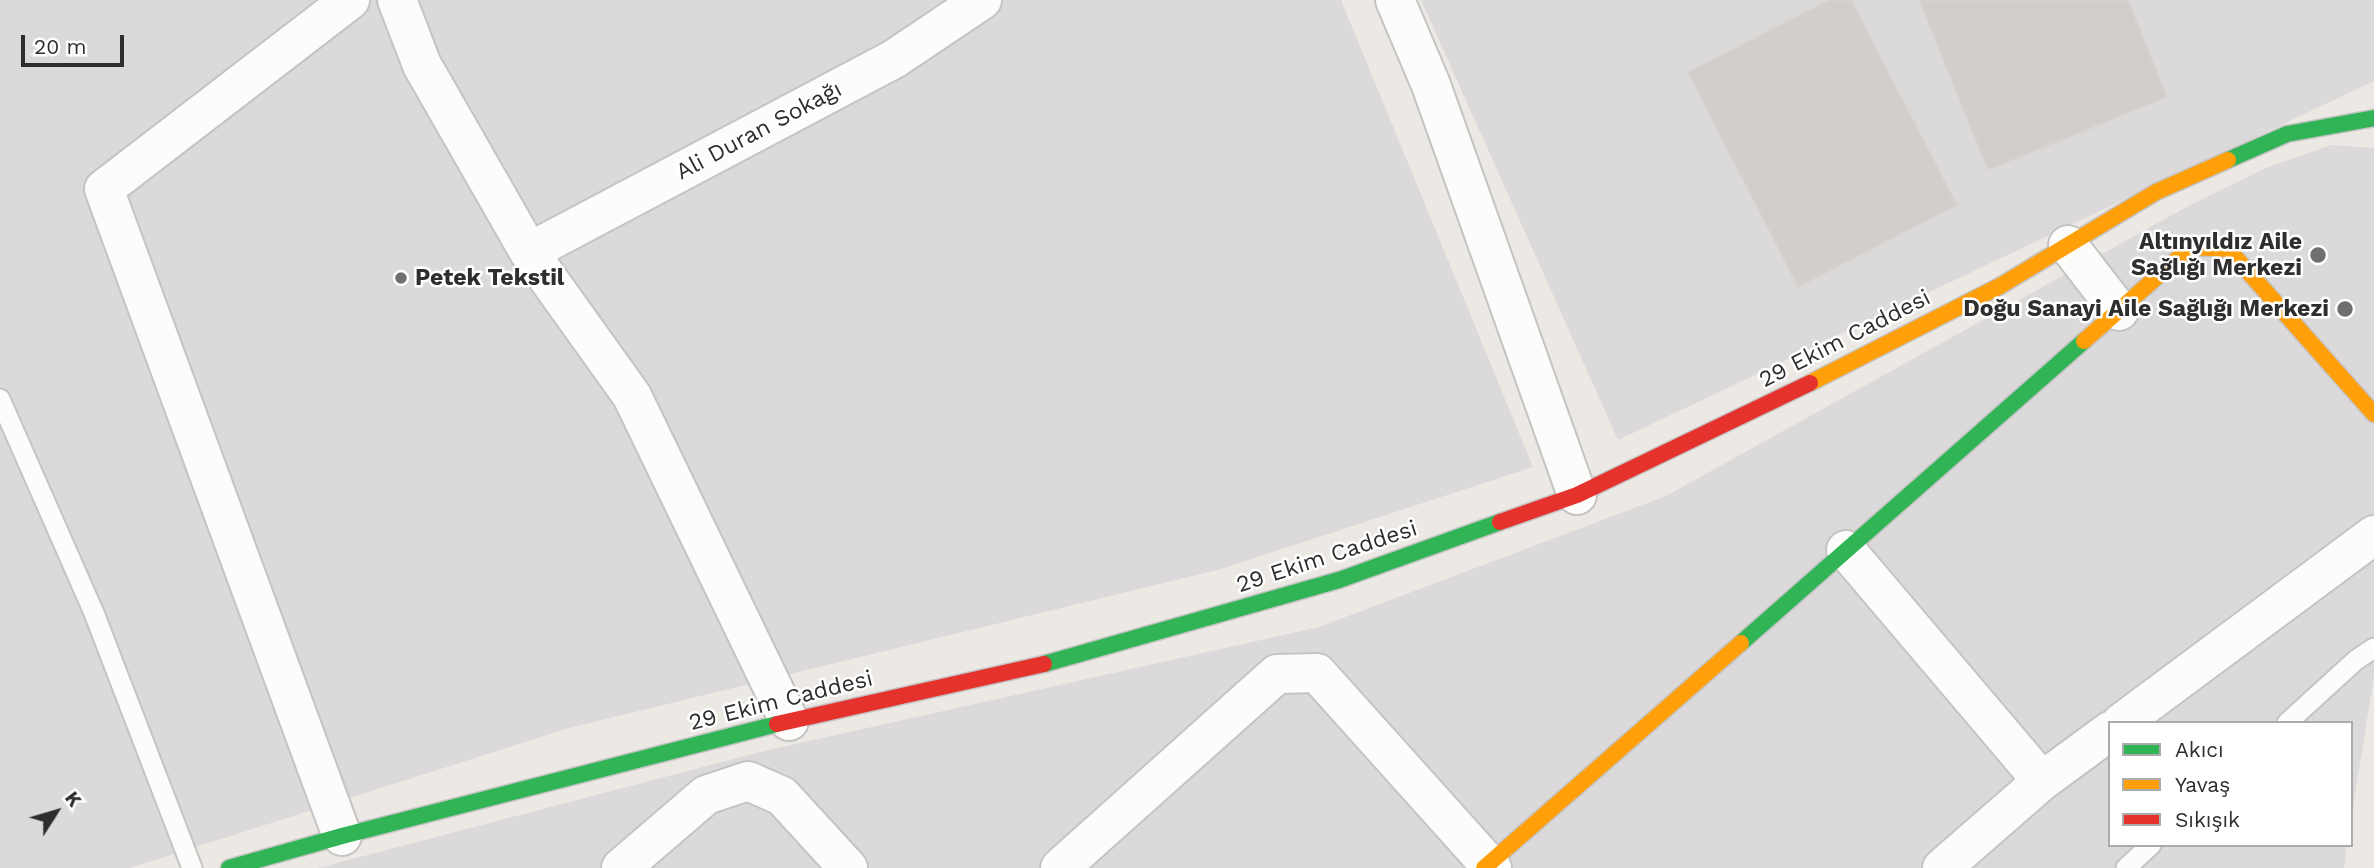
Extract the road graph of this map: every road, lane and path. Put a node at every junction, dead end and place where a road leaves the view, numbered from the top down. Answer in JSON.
{"nodes":[{"id":1,"x":350,"y":0,"type":"edge"},
{"id":2,"x":397,"y":0,"type":"edge"},
{"id":3,"x":982,"y":0,"type":"edge"},
{"id":4,"x":1395,"y":0,"type":"edge"},
{"id":5,"x":2374,"y":118,"type":"edge"},
{"id":6,"x":2068,"y":246,"type":"junction"},
{"id":7,"x":529,"y":252,"type":"junction"},
{"id":8,"x":2119,"y":311,"type":"junction"},
{"id":9,"x":0,"y":399,"type":"edge"},
{"id":10,"x":2374,"y":414,"type":"edge"},
{"id":11,"x":1577,"y":495,"type":"junction"},
{"id":12,"x":2374,"y":535,"type":"edge"},
{"id":13,"x":1846,"y":550,"type":"junction"},
{"id":14,"x":2374,"y":648,"type":"edge"},
{"id":15,"x":789,"y":721,"type":"junction"},
{"id":16,"x":2124,"y":721,"type":"edge"},
{"id":17,"x":2289,"y":721,"type":"edge"},
{"id":18,"x":2108,"y":732,"type":"edge"},
{"id":19,"x":2042,"y":781,"type":"junction"},
{"id":20,"x":342,"y":836,"type":"junction"},
{"id":21,"x":2149,"y":847,"type":"edge"},
{"id":22,"x":1488,"y":867,"type":"edge"},
{"id":23,"x":192,"y":868,"type":"edge"},
{"id":24,"x":229,"y":868,"type":"edge"},
{"id":25,"x":621,"y":868,"type":"edge"},
{"id":26,"x":848,"y":868,"type":"edge"},
{"id":27,"x":1060,"y":868,"type":"edge"},
{"id":28,"x":1942,"y":868,"type":"edge"},
{"id":29,"x":2126,"y":868,"type":"edge"}],
"edges":[{"from":1,"to":20,"type":"street"},
{"from":2,"to":7,"type":"street"},
{"from":3,"to":7,"type":"street","name":"Ali Duran Sokağı"},
{"from":4,"to":11,"type":"street"},
{"from":5,"to":6,"type":"street","name":"29 Ekim Caddesi"},
{"from":6,"to":8,"type":"street"},
{"from":6,"to":11,"type":"street","name":"29 Ekim Caddesi"},
{"from":7,"to":15,"type":"street"},
{"from":8,"to":10,"type":"street"},
{"from":8,"to":13,"type":"street"},
{"from":9,"to":23,"type":"lane"},
{"from":11,"to":15,"type":"street","name":"29 Ekim Caddesi"},
{"from":12,"to":16,"type":"street"},
{"from":13,"to":19,"type":"street"},
{"from":13,"to":22,"type":"street"},
{"from":14,"to":17,"type":"lane"},
{"from":15,"to":20,"type":"street","name":"29 Ekim Caddesi"},
{"from":18,"to":19,"type":"street"},
{"from":19,"to":28,"type":"street"},
{"from":20,"to":24,"type":"street","name":"29 Ekim Caddesi"},
{"from":21,"to":29,"type":"lane"},
{"from":22,"to":27,"type":"street"},
{"from":25,"to":26,"type":"street"}]}
